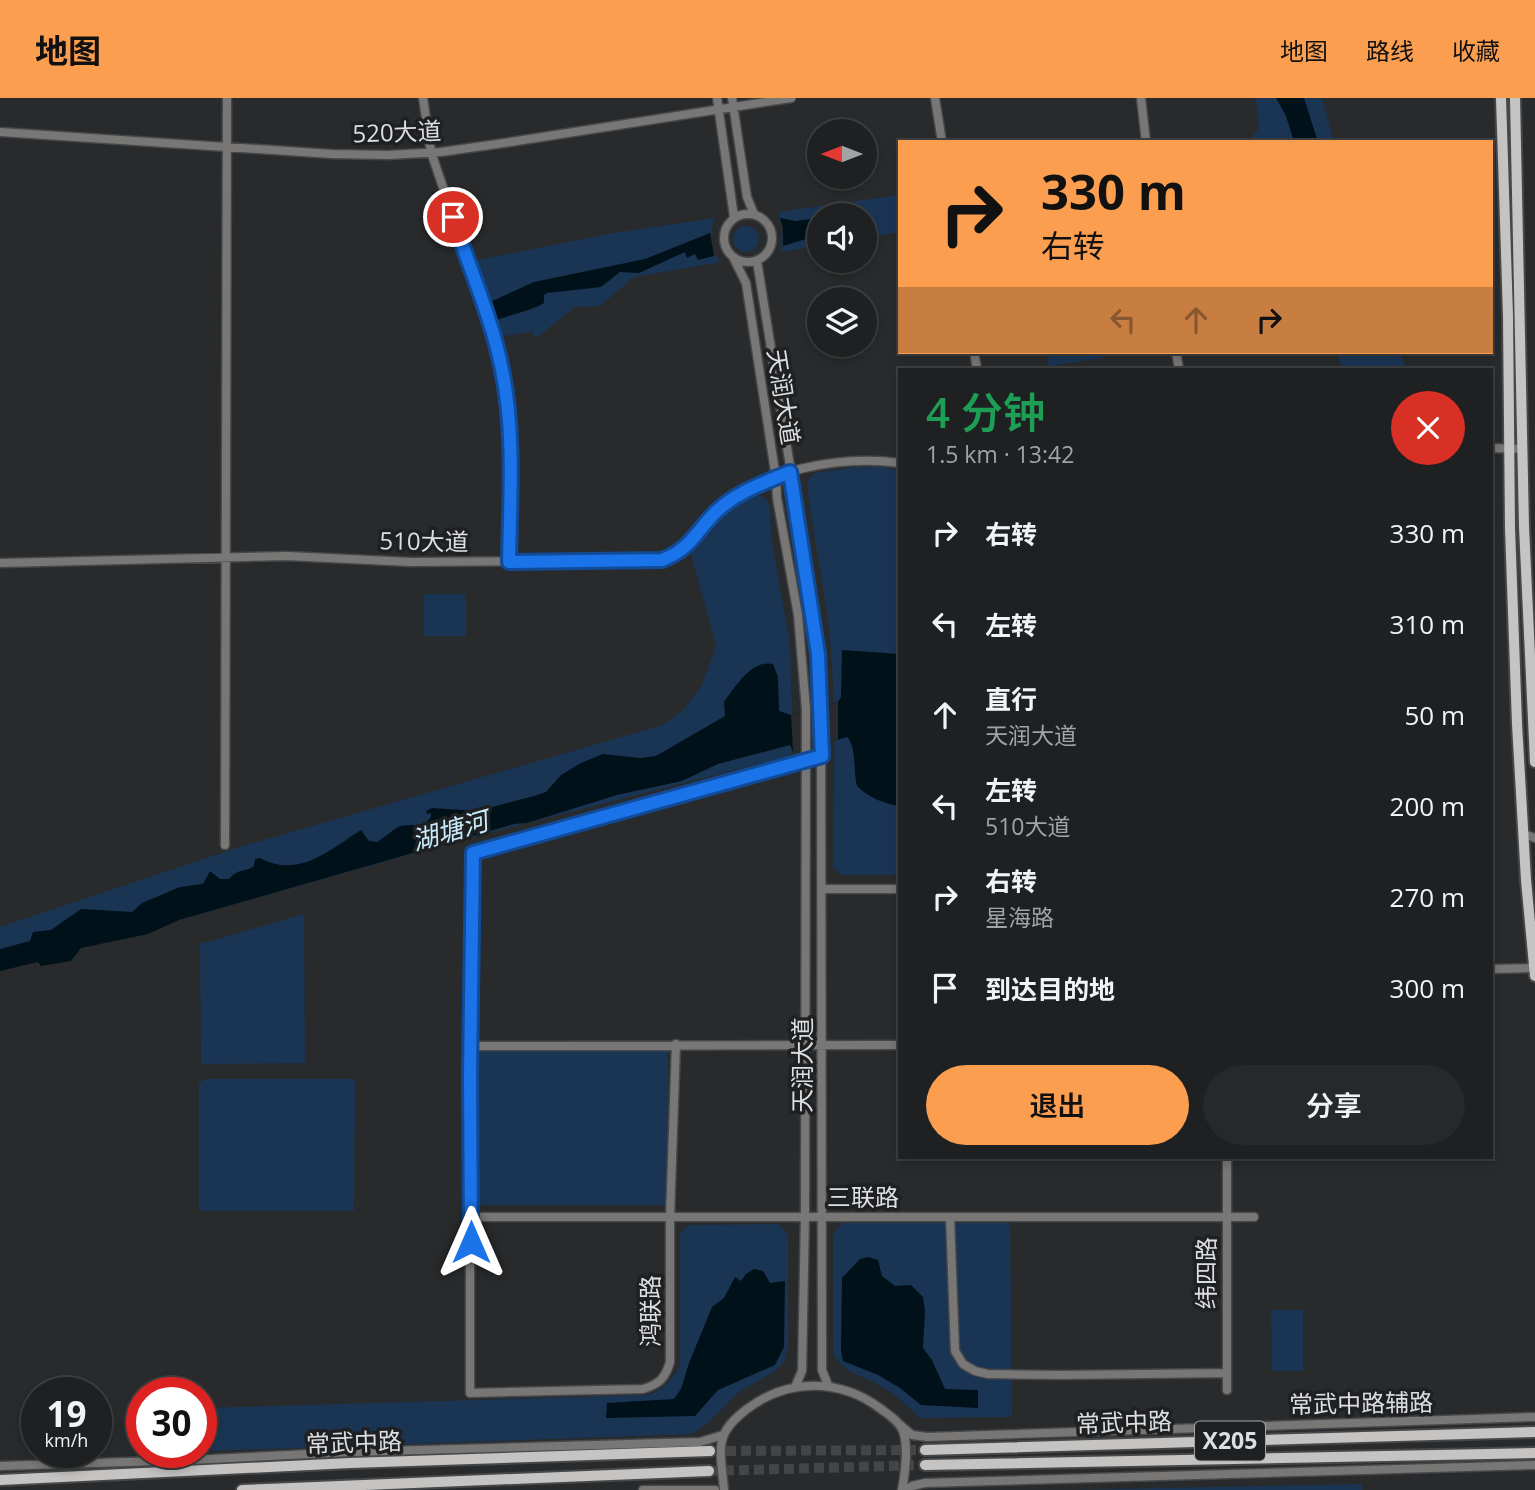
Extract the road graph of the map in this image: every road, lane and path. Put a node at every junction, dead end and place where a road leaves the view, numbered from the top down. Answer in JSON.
{"nodes":[{"id":1,"x":227,"y":98,"type":"edge"},
{"id":2,"x":423,"y":98,"type":"edge"},
{"id":3,"x":717,"y":98,"type":"edge"},
{"id":4,"x":791,"y":98,"type":"edge"},
{"id":5,"x":935,"y":98,"type":"edge"},
{"id":6,"x":1141,"y":98,"type":"edge"},
{"id":7,"x":1501,"y":98,"type":"edge"},
{"id":8,"x":1514,"y":98,"type":"edge"},
{"id":9,"x":733,"y":102,"type":"edge"},
{"id":10,"x":719,"y":109,"type":"junction"},
{"id":11,"x":0,"y":132,"type":"edge"},
{"id":12,"x":942,"y":140,"type":"edge"},
{"id":13,"x":1146,"y":140,"type":"edge"},
{"id":14,"x":227,"y":146,"type":"junction"},
{"id":15,"x":431,"y":152,"type":"junction"},
{"id":16,"x":754,"y":214,"type":"junction"},
{"id":17,"x":734,"y":217,"type":"junction"},
{"id":18,"x":734,"y":259,"type":"junction"},
{"id":19,"x":757,"y":261,"type":"junction"},
{"id":20,"x":1493,"y":449,"type":"edge"},
{"id":21,"x":1509,"y":449,"type":"junction"},
{"id":22,"x":1522,"y":449,"type":"junction"},
{"id":23,"x":898,"y":463,"type":"edge"},
{"id":24,"x":790,"y":472,"type":"junction"},
{"id":25,"x":776,"y":478,"type":"junction"},
{"id":26,"x":227,"y":559,"type":"junction"},
{"id":27,"x":509,"y":562,"type":"junction"},
{"id":28,"x":0,"y":563,"type":"edge"},
{"id":29,"x":822,"y":756,"type":"junction"},
{"id":30,"x":806,"y":758,"type":"junction"},
{"id":31,"x":1535,"y":762,"type":"edge"},
{"id":32,"x":1531,"y":834,"type":"edge"},
{"id":33,"x":225,"y":845,"type":"dead end"},
{"id":34,"x":822,"y":889,"type":"junction"},
{"id":35,"x":898,"y":889,"type":"edge"},
{"id":36,"x":1534,"y":968,"type":"edge"},
{"id":37,"x":1493,"y":969,"type":"edge"},
{"id":38,"x":1535,"y":976,"type":"edge"},
{"id":39,"x":676,"y":1044,"type":"junction"},
{"id":40,"x":805,"y":1044,"type":"junction"},
{"id":41,"x":822,"y":1044,"type":"junction"},
{"id":42,"x":898,"y":1045,"type":"edge"},
{"id":43,"x":470,"y":1046,"type":"junction"},
{"id":44,"x":1227,"y":1159,"type":"edge"},
{"id":45,"x":471,"y":1217,"type":"junction"},
{"id":46,"x":670,"y":1217,"type":"junction"},
{"id":47,"x":805,"y":1217,"type":"junction"},
{"id":48,"x":821,"y":1217,"type":"junction"},
{"id":49,"x":950,"y":1217,"type":"junction"},
{"id":50,"x":1226,"y":1217,"type":"junction"},
{"id":51,"x":1254,"y":1217,"type":"dead end"},
{"id":52,"x":1227,"y":1373,"type":"junction"},
{"id":53,"x":828,"y":1385,"type":"junction"},
{"id":54,"x":795,"y":1387,"type":"junction"},
{"id":55,"x":1227,"y":1390,"type":"dead end"},
{"id":56,"x":1535,"y":1417,"type":"edge"},
{"id":57,"x":899,"y":1424,"type":"junction"},
{"id":58,"x":1535,"y":1432,"type":"edge"},
{"id":59,"x":723,"y":1435,"type":"junction"},
{"id":60,"x":925,"y":1450,"type":"tunnel mouth"},
{"id":61,"x":710,"y":1451,"type":"tunnel mouth"},
{"id":62,"x":1535,"y":1453,"type":"edge"},
{"id":63,"x":925,"y":1465,"type":"tunnel mouth"},
{"id":64,"x":1535,"y":1465,"type":"edge"},
{"id":65,"x":0,"y":1466,"type":"edge"},
{"id":66,"x":709,"y":1471,"type":"tunnel mouth"},
{"id":67,"x":0,"y":1480,"type":"edge"},
{"id":68,"x":242,"y":1490,"type":"edge"},
{"id":69,"x":643,"y":1490,"type":"edge"},
{"id":70,"x":715,"y":1490,"type":"edge"},
{"id":71,"x":724,"y":1490,"type":"edge"},
{"id":72,"x":903,"y":1490,"type":"edge"}],
"edges":[{"from":1,"to":14,"type":"street"},
{"from":2,"to":15,"type":"street"},
{"from":3,"to":10,"type":"street","name":"天润大道"},
{"from":4,"to":9,"type":"street","name":"520大道"},
{"from":5,"to":12,"type":"street"},
{"from":6,"to":13,"type":"street"},
{"from":7,"to":21,"type":"main road"},
{"from":8,"to":22,"type":"main road"},
{"from":9,"to":10,"type":"street","name":"520大道"},
{"from":9,"to":16,"type":"street"},
{"from":10,"to":15,"type":"street","name":"520大道"},
{"from":10,"to":17,"type":"street","name":"天润大道"},
{"from":11,"to":14,"type":"street","name":"520大道"},
{"from":14,"to":15,"type":"street","name":"520大道"},
{"from":14,"to":26,"type":"street"},
{"from":15,"to":27,"type":"street"},
{"from":16,"to":17,"type":"street"},
{"from":16,"to":19,"type":"street"},
{"from":17,"to":18,"type":"street","name":"天润大道"},
{"from":18,"to":19,"type":"street"},
{"from":18,"to":25,"type":"street","name":"天润大道"},
{"from":19,"to":24,"type":"street","name":"天润大道"},
{"from":20,"to":21,"type":"street"},
{"from":21,"to":22,"type":"street"},
{"from":21,"to":32,"type":"main road"},
{"from":22,"to":31,"type":"main road"},
{"from":23,"to":24,"type":"street","name":"510大道"},
{"from":24,"to":25,"type":"street","name":"510大道"},
{"from":24,"to":29,"type":"street","name":"天润大道"},
{"from":25,"to":27,"type":"street","name":"510大道"},
{"from":25,"to":30,"type":"street","name":"天润大道"},
{"from":26,"to":27,"type":"street","name":"510大道"},
{"from":26,"to":28,"type":"street","name":"510大道"},
{"from":26,"to":33,"type":"street"},
{"from":29,"to":30,"type":"street"},
{"from":29,"to":34,"type":"street","name":"天润大道"},
{"from":30,"to":40,"type":"street","name":"天润大道"},
{"from":30,"to":43,"type":"street"},
{"from":32,"to":36,"type":"main road"},
{"from":34,"to":35,"type":"street"},
{"from":34,"to":41,"type":"street","name":"天润大道"},
{"from":36,"to":37,"type":"street"},
{"from":36,"to":38,"type":"main road"},
{"from":39,"to":40,"type":"street"},
{"from":39,"to":43,"type":"street"},
{"from":39,"to":46,"type":"street","name":"鸿联路"},
{"from":40,"to":41,"type":"street"},
{"from":40,"to":47,"type":"street","name":"天润大道"},
{"from":41,"to":42,"type":"street"},
{"from":41,"to":48,"type":"street","name":"天润大道"},
{"from":43,"to":45,"type":"street"},
{"from":44,"to":50,"type":"street","name":"纬四路"},
{"from":45,"to":46,"type":"street","name":"三联路"},
{"from":45,"to":46,"type":"street","name":"鸿联路"},
{"from":46,"to":47,"type":"street","name":"三联路"},
{"from":47,"to":48,"type":"street","name":"三联路"},
{"from":47,"to":54,"type":"street","name":"天润大道"},
{"from":48,"to":49,"type":"street","name":"三联路"},
{"from":48,"to":53,"type":"street","name":"天润大道"},
{"from":49,"to":50,"type":"street","name":"三联路"},
{"from":49,"to":52,"type":"street"},
{"from":50,"to":51,"type":"street","name":"三联路"},
{"from":50,"to":52,"type":"street","name":"纬四路"},
{"from":52,"to":55,"type":"street","name":"纬四路"},
{"from":53,"to":54,"type":"street"},
{"from":53,"to":57,"type":"street","name":"常武中路辅路"},
{"from":54,"to":59,"type":"street"},
{"from":56,"to":57,"type":"street","name":"常武中路辅路"},
{"from":57,"to":72,"type":"street"},
{"from":58,"to":60,"type":"main road","name":"常武中路","number":"X205"},
{"from":59,"to":65,"type":"street"},
{"from":59,"to":71,"type":"street"},
{"from":61,"to":67,"type":"main road","name":"常武中路"},
{"from":62,"to":63,"type":"main road","name":"常武中路","number":"X205"},
{"from":64,"to":72,"type":"street"},
{"from":66,"to":68,"type":"main road","name":"常武中路"},
{"from":69,"to":70,"type":"street"}]}
